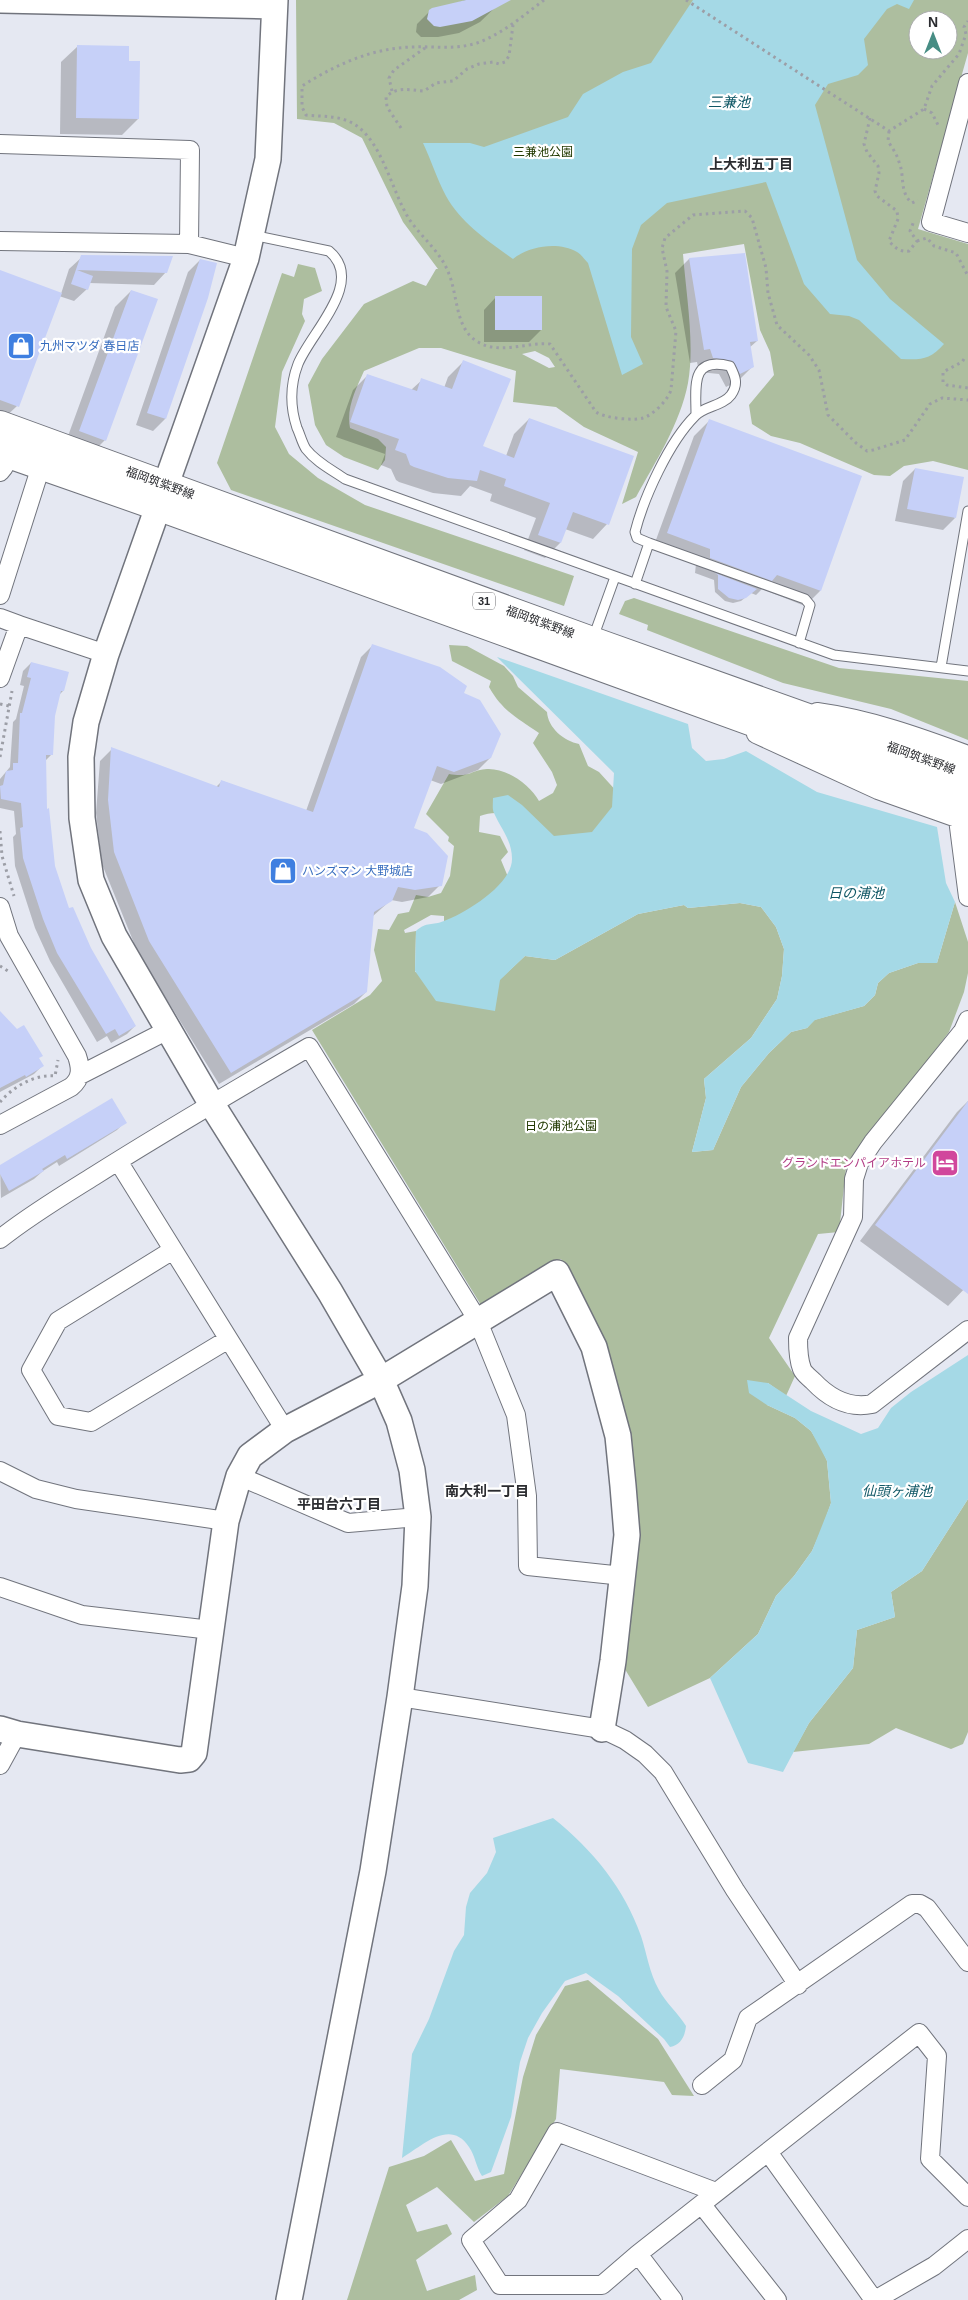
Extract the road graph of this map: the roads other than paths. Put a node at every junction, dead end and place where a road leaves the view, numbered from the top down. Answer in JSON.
{"nodes":[{"id":1,"x":0,"y":0,"type":"edge"},
{"id":2,"x":274,"y":3,"type":"edge"},
{"id":3,"x":968,"y":83,"type":"edge"},
{"id":4,"x":962,"y":127,"type":"edge"},
{"id":5,"x":0,"y":144,"type":"edge"},
{"id":6,"x":968,"y":233,"type":"edge"},
{"id":7,"x":0,"y":241,"type":"edge"},
{"id":8,"x":190,"y":244,"type":"junction"},
{"id":9,"x":249,"y":247,"type":"junction"},
{"id":10,"x":696,"y":414,"type":"junction"},
{"id":11,"x":0,"y":426,"type":"edge"},
{"id":12,"x":1,"y":463,"type":"edge"},
{"id":13,"x":41,"y":466,"type":"junction"},
{"id":14,"x":163,"y":496,"type":"junction"},
{"id":15,"x":968,"y":510,"type":"edge"},
{"id":16,"x":649,"y":544,"type":"junction"},
{"id":17,"x":616,"y":577,"type":"junction"},
{"id":18,"x":634,"y":584,"type":"junction"},
{"id":19,"x":0,"y":595,"type":"edge"},
{"id":20,"x":0,"y":618,"type":"edge"},
{"id":21,"x":18,"y":625,"type":"junction"},
{"id":22,"x":592,"y":641,"type":"junction"},
{"id":23,"x":799,"y":642,"type":"junction"},
{"id":24,"x":106,"y":654,"type":"junction"},
{"id":25,"x":941,"y":667,"type":"junction"},
{"id":26,"x":968,"y":671,"type":"edge"},
{"id":27,"x":6,"y":684,"type":"edge"},
{"id":28,"x":779,"y":706,"type":"junction"},
{"id":29,"x":968,"y":755,"type":"edge"},
{"id":30,"x":968,"y":775,"type":"edge"},
{"id":31,"x":965,"y":814,"type":"edge"},
{"id":32,"x":968,"y":897,"type":"edge"},
{"id":33,"x":8,"y":904,"type":"edge"},
{"id":34,"x":968,"y":1020,"type":"edge"},
{"id":35,"x":168,"y":1030,"type":"junction"},
{"id":36,"x":80,"y":1075,"type":"junction"},
{"id":37,"x":211,"y":1103,"type":"junction"},
{"id":38,"x":0,"y":1125,"type":"edge"},
{"id":39,"x":118,"y":1161,"type":"junction"},
{"id":40,"x":0,"y":1239,"type":"edge"},
{"id":41,"x":173,"y":1250,"type":"junction"},
{"id":42,"x":477,"y":1319,"type":"junction"},
{"id":43,"x":968,"y":1330,"type":"edge"},
{"id":44,"x":227,"y":1340,"type":"junction"},
{"id":45,"x":381,"y":1380,"type":"junction"},
{"id":46,"x":285,"y":1430,"type":"junction"},
{"id":47,"x":0,"y":1471,"type":"edge"},
{"id":48,"x":239,"y":1476,"type":"junction"},
{"id":49,"x":418,"y":1517,"type":"junction"},
{"id":50,"x":226,"y":1521,"type":"junction"},
{"id":51,"x":623,"y":1576,"type":"junction"},
{"id":52,"x":0,"y":1587,"type":"edge"},
{"id":53,"x":211,"y":1630,"type":"junction"},
{"id":54,"x":400,"y":1697,"type":"junction"},
{"id":55,"x":602,"y":1729,"type":"junction"},
{"id":56,"x":8,"y":1731,"type":"edge"},
{"id":57,"x":0,"y":1765,"type":"edge"},
{"id":58,"x":968,"y":1962,"type":"edge"},
{"id":59,"x":798,"y":1985,"type":"junction"},
{"id":60,"x":702,"y":2085,"type":"dead end"},
{"id":61,"x":768,"y":2152,"type":"junction"},
{"id":62,"x":716,"y":2192,"type":"junction"},
{"id":63,"x":968,"y":2197,"type":"edge"},
{"id":64,"x":702,"y":2205,"type":"junction"},
{"id":65,"x":968,"y":2239,"type":"edge"},
{"id":66,"x":638,"y":2254,"type":"junction"},
{"id":67,"x":289,"y":2300,"type":"edge"},
{"id":68,"x":673,"y":2300,"type":"edge"},
{"id":69,"x":777,"y":2300,"type":"edge"},
{"id":70,"x":875,"y":2300,"type":"edge"}],
"edges":[{"from":1,"to":2,"type":"street"},
{"from":2,"to":9,"type":"street"},
{"from":3,"to":4,"type":"street"},
{"from":4,"to":6,"type":"street"},
{"from":5,"to":8,"type":"street"},
{"from":7,"to":8,"type":"street"},
{"from":8,"to":9,"type":"street"},
{"from":9,"to":14,"type":"street"},
{"from":9,"to":17,"type":"lane"},
{"from":10,"to":10,"type":"lane"},
{"from":10,"to":16,"type":"lane"},
{"from":11,"to":14,"type":"main road","name":"福岡筑紫野線","number":"31"},
{"from":12,"to":13,"type":"main road","name":"福岡筑紫野線","number":"31"},
{"from":13,"to":14,"type":"main road","name":"福岡筑紫野線","number":"31"},
{"from":13,"to":19,"type":"street"},
{"from":14,"to":22,"type":"main road","name":"福岡筑紫野線","number":"31"},
{"from":14,"to":24,"type":"street"},
{"from":14,"to":31,"type":"main road","name":"福岡筑紫野線","number":"31"},
{"from":15,"to":25,"type":"lane"},
{"from":16,"to":18,"type":"lane"},
{"from":16,"to":23,"type":"lane"},
{"from":17,"to":18,"type":"lane"},
{"from":17,"to":22,"type":"lane"},
{"from":18,"to":23,"type":"lane"},
{"from":20,"to":21,"type":"street"},
{"from":21,"to":24,"type":"street"},
{"from":21,"to":27,"type":"street"},
{"from":22,"to":28,"type":"main road","name":"福岡筑紫野線","number":"31"},
{"from":23,"to":25,"type":"lane"},
{"from":24,"to":35,"type":"street"},
{"from":25,"to":26,"type":"lane"},
{"from":28,"to":29,"type":"street"},
{"from":28,"to":30,"type":"main road","name":"福岡筑紫野線","number":"31"},
{"from":31,"to":32,"type":"street"},
{"from":33,"to":36,"type":"street"},
{"from":34,"to":43,"type":"street"},
{"from":35,"to":36,"type":"street"},
{"from":35,"to":37,"type":"street"},
{"from":36,"to":38,"type":"street"},
{"from":37,"to":39,"type":"street"},
{"from":37,"to":42,"type":"street"},
{"from":37,"to":45,"type":"street"},
{"from":39,"to":40,"type":"street"},
{"from":39,"to":41,"type":"street"},
{"from":41,"to":44,"type":"street"},
{"from":41,"to":44,"type":"street"},
{"from":42,"to":45,"type":"street"},
{"from":42,"to":51,"type":"street"},
{"from":42,"to":51,"type":"street"},
{"from":44,"to":46,"type":"street"},
{"from":45,"to":46,"type":"street"},
{"from":45,"to":49,"type":"street"},
{"from":46,"to":48,"type":"street"},
{"from":47,"to":50,"type":"street"},
{"from":48,"to":49,"type":"street"},
{"from":48,"to":50,"type":"street"},
{"from":49,"to":54,"type":"street"},
{"from":50,"to":53,"type":"street"},
{"from":51,"to":55,"type":"street"},
{"from":52,"to":53,"type":"street"},
{"from":53,"to":56,"type":"street"},
{"from":54,"to":55,"type":"street"},
{"from":54,"to":67,"type":"street"},
{"from":55,"to":59,"type":"street"},
{"from":56,"to":57,"type":"street"},
{"from":58,"to":59,"type":"street"},
{"from":59,"to":60,"type":"street"},
{"from":61,"to":62,"type":"street"},
{"from":61,"to":63,"type":"street"},
{"from":61,"to":70,"type":"street"},
{"from":62,"to":64,"type":"street"},
{"from":62,"to":66,"type":"street"},
{"from":64,"to":66,"type":"street"},
{"from":64,"to":69,"type":"street"},
{"from":65,"to":70,"type":"street"},
{"from":66,"to":68,"type":"street"}]}
